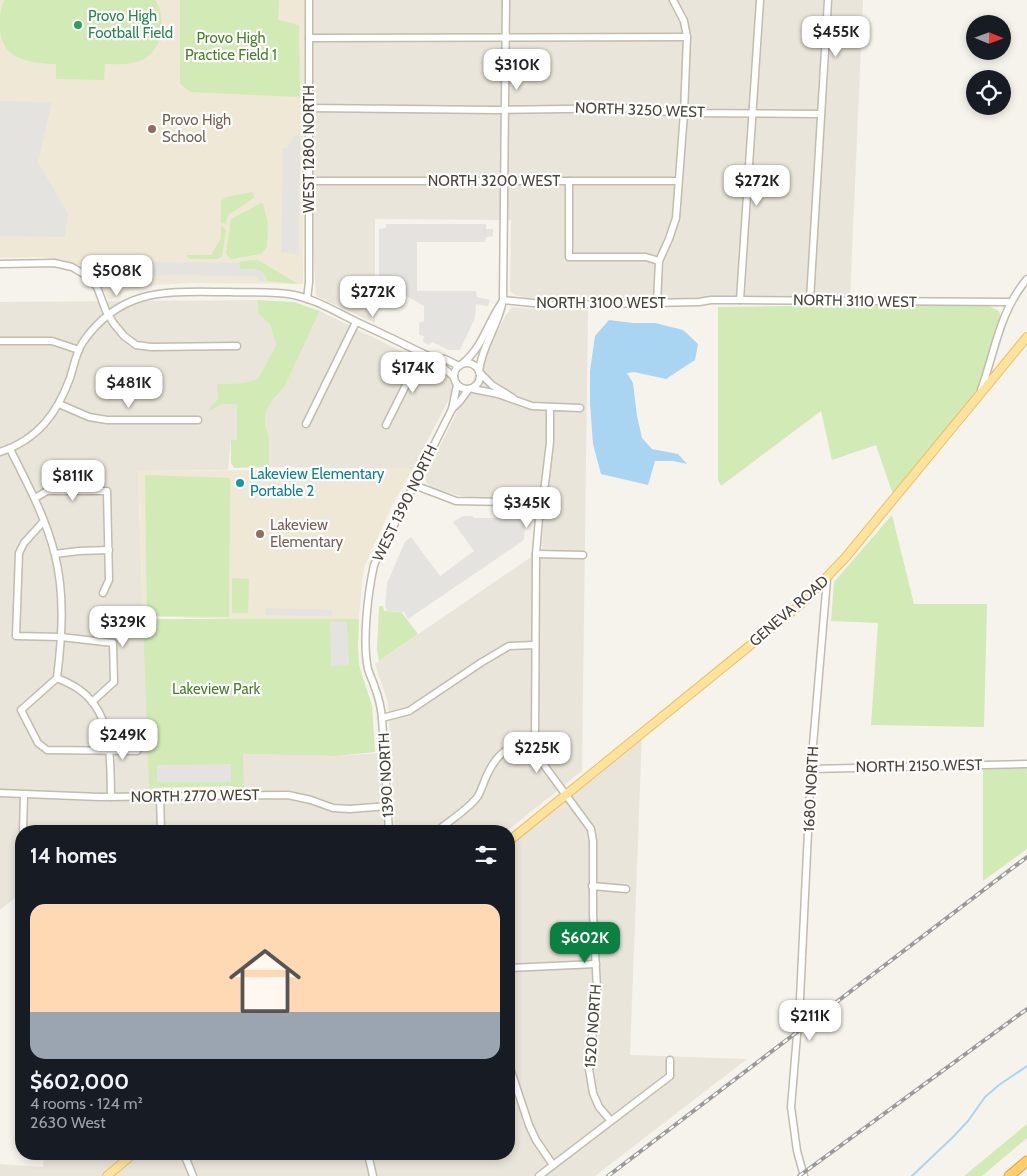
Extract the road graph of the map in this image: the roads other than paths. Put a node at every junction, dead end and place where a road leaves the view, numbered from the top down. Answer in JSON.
{"nodes":[{"id":1,"x":309,"y":0,"type":"edge"},
{"id":2,"x":506,"y":0,"type":"edge"},
{"id":3,"x":673,"y":0,"type":"edge"},
{"id":4,"x":760,"y":0,"type":"edge"},
{"id":5,"x":828,"y":0,"type":"edge"},
{"id":6,"x":506,"y":37,"type":"junction"},
{"id":7,"x":687,"y":37,"type":"junction"},
{"id":8,"x":310,"y":38,"type":"junction"},
{"id":9,"x":309,"y":108,"type":"junction"},
{"id":10,"x":506,"y":109,"type":"junction"},
{"id":11,"x":684,"y":113,"type":"junction"},
{"id":12,"x":753,"y":113,"type":"junction"},
{"id":13,"x":821,"y":114,"type":"junction"},
{"id":14,"x":309,"y":181,"type":"junction"},
{"id":15,"x":505,"y":181,"type":"junction"},
{"id":16,"x":569,"y":181,"type":"junction"},
{"id":17,"x":678,"y":181,"type":"junction"},
{"id":18,"x":659,"y":261,"type":"junction"},
{"id":19,"x":0,"y":264,"type":"edge"},
{"id":20,"x":1027,"y":279,"type":"edge"},
{"id":21,"x":306,"y":299,"type":"junction"},
{"id":22,"x":503,"y":300,"type":"junction"},
{"id":23,"x":740,"y":300,"type":"junction"},
{"id":24,"x":810,"y":300,"type":"junction"},
{"id":25,"x":699,"y":302,"type":"joint"},
{"id":26,"x":1010,"y":302,"type":"junction"},
{"id":27,"x":657,"y":303,"type":"junction"},
{"id":28,"x":109,"y":315,"type":"junction"},
{"id":29,"x":356,"y":322,"type":"junction"},
{"id":30,"x":1027,"y":337,"type":"edge"},
{"id":31,"x":0,"y":341,"type":"edge"},
{"id":32,"x":237,"y":346,"type":"dead end"},
{"id":33,"x":79,"y":350,"type":"junction"},
{"id":34,"x":422,"y":353,"type":"junction"},
{"id":35,"x":430,"y":357,"type":"junction"},
{"id":36,"x":461,"y":365,"type":"junction"},
{"id":37,"x":480,"y":372,"type":"junction"},
{"id":38,"x":454,"y":377,"type":"junction"},
{"id":39,"x":457,"y":385,"type":"junction"},
{"id":40,"x":470,"y":389,"type":"junction"},
{"id":41,"x":980,"y":394,"type":"junction"},
{"id":42,"x":514,"y":399,"type":"junction"},
{"id":43,"x":59,"y":404,"type":"junction"},
{"id":44,"x":550,"y":408,"type":"junction"},
{"id":45,"x":580,"y":408,"type":"dead end"},
{"id":46,"x":452,"y":409,"type":"junction"},
{"id":47,"x":198,"y":420,"type":"dead end"},
{"id":48,"x":306,"y":424,"type":"dead end"},
{"id":49,"x":386,"y":426,"type":"dead end"},
{"id":50,"x":10,"y":449,"type":"junction"},
{"id":51,"x":0,"y":452,"type":"edge"},
{"id":52,"x":414,"y":485,"type":"junction"},
{"id":53,"x":35,"y":498,"type":"junction"},
{"id":54,"x":540,"y":506,"type":"junction"},
{"id":55,"x":44,"y":522,"type":"junction"},
{"id":56,"x":109,"y":550,"type":"junction"},
{"id":57,"x":55,"y":554,"type":"junction"},
{"id":58,"x":536,"y":554,"type":"junction"},
{"id":59,"x":583,"y":555,"type":"dead end"},
{"id":60,"x":827,"y":579,"type":"junction"},
{"id":61,"x":103,"y":592,"type":"dead end"},
{"id":62,"x":61,"y":637,"type":"junction"},
{"id":63,"x":535,"y":645,"type":"junction"},
{"id":64,"x":57,"y":678,"type":"junction"},
{"id":65,"x":92,"y":702,"type":"junction"},
{"id":66,"x":382,"y":718,"type":"junction"},
{"id":67,"x":534,"y":741,"type":"junction"},
{"id":68,"x":137,"y":750,"type":"dead end"},
{"id":69,"x":109,"y":751,"type":"junction"},
{"id":70,"x":1027,"y":764,"type":"edge"},
{"id":71,"x":811,"y":768,"type":"junction"},
{"id":72,"x":0,"y":794,"type":"edge"},
{"id":73,"x":24,"y":795,"type":"junction"},
{"id":74,"x":565,"y":795,"type":"junction"},
{"id":75,"x":111,"y":797,"type":"junction"},
{"id":76,"x":160,"y":797,"type":"junction"},
{"id":77,"x":388,"y":806,"type":"junction"},
{"id":78,"x":23,"y":825,"type":"edge"},
{"id":79,"x":160,"y":825,"type":"edge"},
{"id":80,"x":389,"y":825,"type":"edge"},
{"id":81,"x":444,"y":825,"type":"edge"},
{"id":82,"x":515,"y":836,"type":"edge"},
{"id":83,"x":592,"y":886,"type":"junction"},
{"id":84,"x":626,"y":889,"type":"dead end"},
{"id":85,"x":596,"y":964,"type":"junction"},
{"id":86,"x":515,"y":968,"type":"edge"},
{"id":87,"x":670,"y":1060,"type":"dead end"},
{"id":88,"x":515,"y":1083,"type":"edge"},
{"id":89,"x":611,"y":1121,"type":"junction"},
{"id":90,"x":126,"y":1160,"type":"edge"},
{"id":91,"x":186,"y":1160,"type":"edge"},
{"id":92,"x":369,"y":1160,"type":"edge"},
{"id":93,"x":1027,"y":1161,"type":"edge"},
{"id":94,"x":553,"y":1165,"type":"junction"},
{"id":95,"x":107,"y":1176,"type":"edge"},
{"id":96,"x":193,"y":1176,"type":"edge"},
{"id":97,"x":373,"y":1176,"type":"edge"},
{"id":98,"x":539,"y":1176,"type":"edge"},
{"id":99,"x":804,"y":1176,"type":"edge"},
{"id":100,"x":1009,"y":1176,"type":"edge"}],
"edges":[{"from":1,"to":8,"type":"street","name":"WEST 1280 NORTH"},
{"from":2,"to":6,"type":"street"},
{"from":3,"to":7,"type":"street"},
{"from":4,"to":12,"type":"street"},
{"from":5,"to":13,"type":"street"},
{"from":6,"to":7,"type":"street"},
{"from":6,"to":8,"type":"street"},
{"from":6,"to":10,"type":"street"},
{"from":7,"to":11,"type":"street"},
{"from":8,"to":9,"type":"street","name":"WEST 1280 NORTH"},
{"from":9,"to":10,"type":"street","name":"NORTH 3250 WEST"},
{"from":9,"to":14,"type":"street","name":"WEST 1280 NORTH"},
{"from":10,"to":11,"type":"street","name":"NORTH 3250 WEST"},
{"from":10,"to":15,"type":"street"},
{"from":11,"to":12,"type":"street","name":"NORTH 3250 WEST"},
{"from":11,"to":17,"type":"street"},
{"from":12,"to":13,"type":"street","name":"NORTH 3250 WEST"},
{"from":12,"to":23,"type":"street"},
{"from":13,"to":24,"type":"street"},
{"from":14,"to":15,"type":"street","name":"NORTH 3200 WEST"},
{"from":14,"to":21,"type":"street","name":"WEST 1280 NORTH"},
{"from":15,"to":16,"type":"street","name":"NORTH 3200 WEST"},
{"from":15,"to":22,"type":"street"},
{"from":16,"to":17,"type":"street","name":"NORTH 3200 WEST"},
{"from":16,"to":18,"type":"street"},
{"from":17,"to":18,"type":"street"},
{"from":18,"to":27,"type":"street"},
{"from":19,"to":28,"type":"street"},
{"from":20,"to":26,"type":"street"},
{"from":21,"to":28,"type":"street"},
{"from":21,"to":29,"type":"street"},
{"from":22,"to":27,"type":"street","name":"NORTH 3100 WEST"},
{"from":22,"to":36,"type":"street"},
{"from":22,"to":37,"type":"street"},
{"from":23,"to":24,"type":"street","name":"NORTH 3110 WEST"},
{"from":23,"to":25,"type":"street","name":"NORTH 3110 WEST"},
{"from":24,"to":26,"type":"street","name":"NORTH 3110 WEST"},
{"from":25,"to":27,"type":"street","name":"NORTH 3100 WEST"},
{"from":26,"to":41,"type":"street"},
{"from":28,"to":32,"type":"street"},
{"from":28,"to":33,"type":"street"},
{"from":29,"to":34,"type":"street"},
{"from":29,"to":48,"type":"street"},
{"from":30,"to":41,"type":"main road","name":"GENEVA ROAD"},
{"from":31,"to":33,"type":"street"},
{"from":33,"to":43,"type":"street"},
{"from":34,"to":35,"type":"street"},
{"from":34,"to":49,"type":"street"},
{"from":35,"to":36,"type":"street"},
{"from":35,"to":38,"type":"street"},
{"from":36,"to":37,"type":"street"},
{"from":36,"to":38,"type":"street"},
{"from":37,"to":40,"type":"street"},
{"from":37,"to":42,"type":"street"},
{"from":38,"to":39,"type":"street"},
{"from":39,"to":40,"type":"street"},
{"from":39,"to":46,"type":"street","name":"WEST 1390 NORTH"},
{"from":40,"to":42,"type":"street"},
{"from":40,"to":46,"type":"street","name":"WEST 1390 NORTH"},
{"from":41,"to":60,"type":"main road","name":"GENEVA ROAD"},
{"from":42,"to":44,"type":"street"},
{"from":43,"to":47,"type":"street"},
{"from":43,"to":50,"type":"street"},
{"from":44,"to":45,"type":"street"},
{"from":44,"to":54,"type":"street","name":"1520 NORTH"},
{"from":46,"to":52,"type":"street","name":"WEST 1390 NORTH"},
{"from":50,"to":51,"type":"street"},
{"from":50,"to":53,"type":"street"},
{"from":52,"to":54,"type":"street"},
{"from":52,"to":66,"type":"street","name":"WEST 1390 NORTH"},
{"from":53,"to":55,"type":"street"},
{"from":53,"to":56,"type":"street"},
{"from":54,"to":58,"type":"street","name":"1520 NORTH"},
{"from":55,"to":57,"type":"street"},
{"from":55,"to":62,"type":"street"},
{"from":56,"to":57,"type":"street"},
{"from":56,"to":61,"type":"street"},
{"from":57,"to":62,"type":"street"},
{"from":58,"to":59,"type":"street"},
{"from":58,"to":63,"type":"street","name":"1520 NORTH"},
{"from":60,"to":71,"type":"street","name":"1680 NORTH"},
{"from":60,"to":74,"type":"main road","name":"GENEVA ROAD"},
{"from":62,"to":64,"type":"street"},
{"from":62,"to":65,"type":"street"},
{"from":63,"to":66,"type":"street"},
{"from":63,"to":67,"type":"street","name":"1520 NORTH"},
{"from":64,"to":65,"type":"street"},
{"from":64,"to":69,"type":"street"},
{"from":65,"to":69,"type":"street"},
{"from":66,"to":77,"type":"street","name":"1390 NORTH"},
{"from":67,"to":74,"type":"street","name":"1520 NORTH"},
{"from":67,"to":81,"type":"street"},
{"from":68,"to":69,"type":"street"},
{"from":69,"to":75,"type":"street"},
{"from":70,"to":71,"type":"street","name":"NORTH 2150 WEST"},
{"from":71,"to":99,"type":"street","name":"1680 NORTH"},
{"from":72,"to":73,"type":"street","name":"NORTH 2770 WEST"},
{"from":73,"to":75,"type":"street","name":"NORTH 2770 WEST"},
{"from":73,"to":78,"type":"street"},
{"from":74,"to":82,"type":"main road","name":"GENEVA ROAD"},
{"from":74,"to":83,"type":"street","name":"1520 NORTH"},
{"from":75,"to":76,"type":"street","name":"NORTH 2770 WEST"},
{"from":76,"to":77,"type":"street","name":"NORTH 2770 WEST"},
{"from":76,"to":79,"type":"street"},
{"from":77,"to":80,"type":"street","name":"1390 NORTH"},
{"from":83,"to":84,"type":"street"},
{"from":83,"to":85,"type":"street","name":"1520 NORTH"},
{"from":85,"to":86,"type":"street"},
{"from":85,"to":89,"type":"street","name":"1520 NORTH"},
{"from":87,"to":89,"type":"street"},
{"from":88,"to":94,"type":"street"},
{"from":89,"to":94,"type":"street"},
{"from":90,"to":95,"type":"main road"},
{"from":91,"to":96,"type":"street"},
{"from":92,"to":97,"type":"street"},
{"from":93,"to":100,"type":"highway"},
{"from":94,"to":98,"type":"street"}]}
